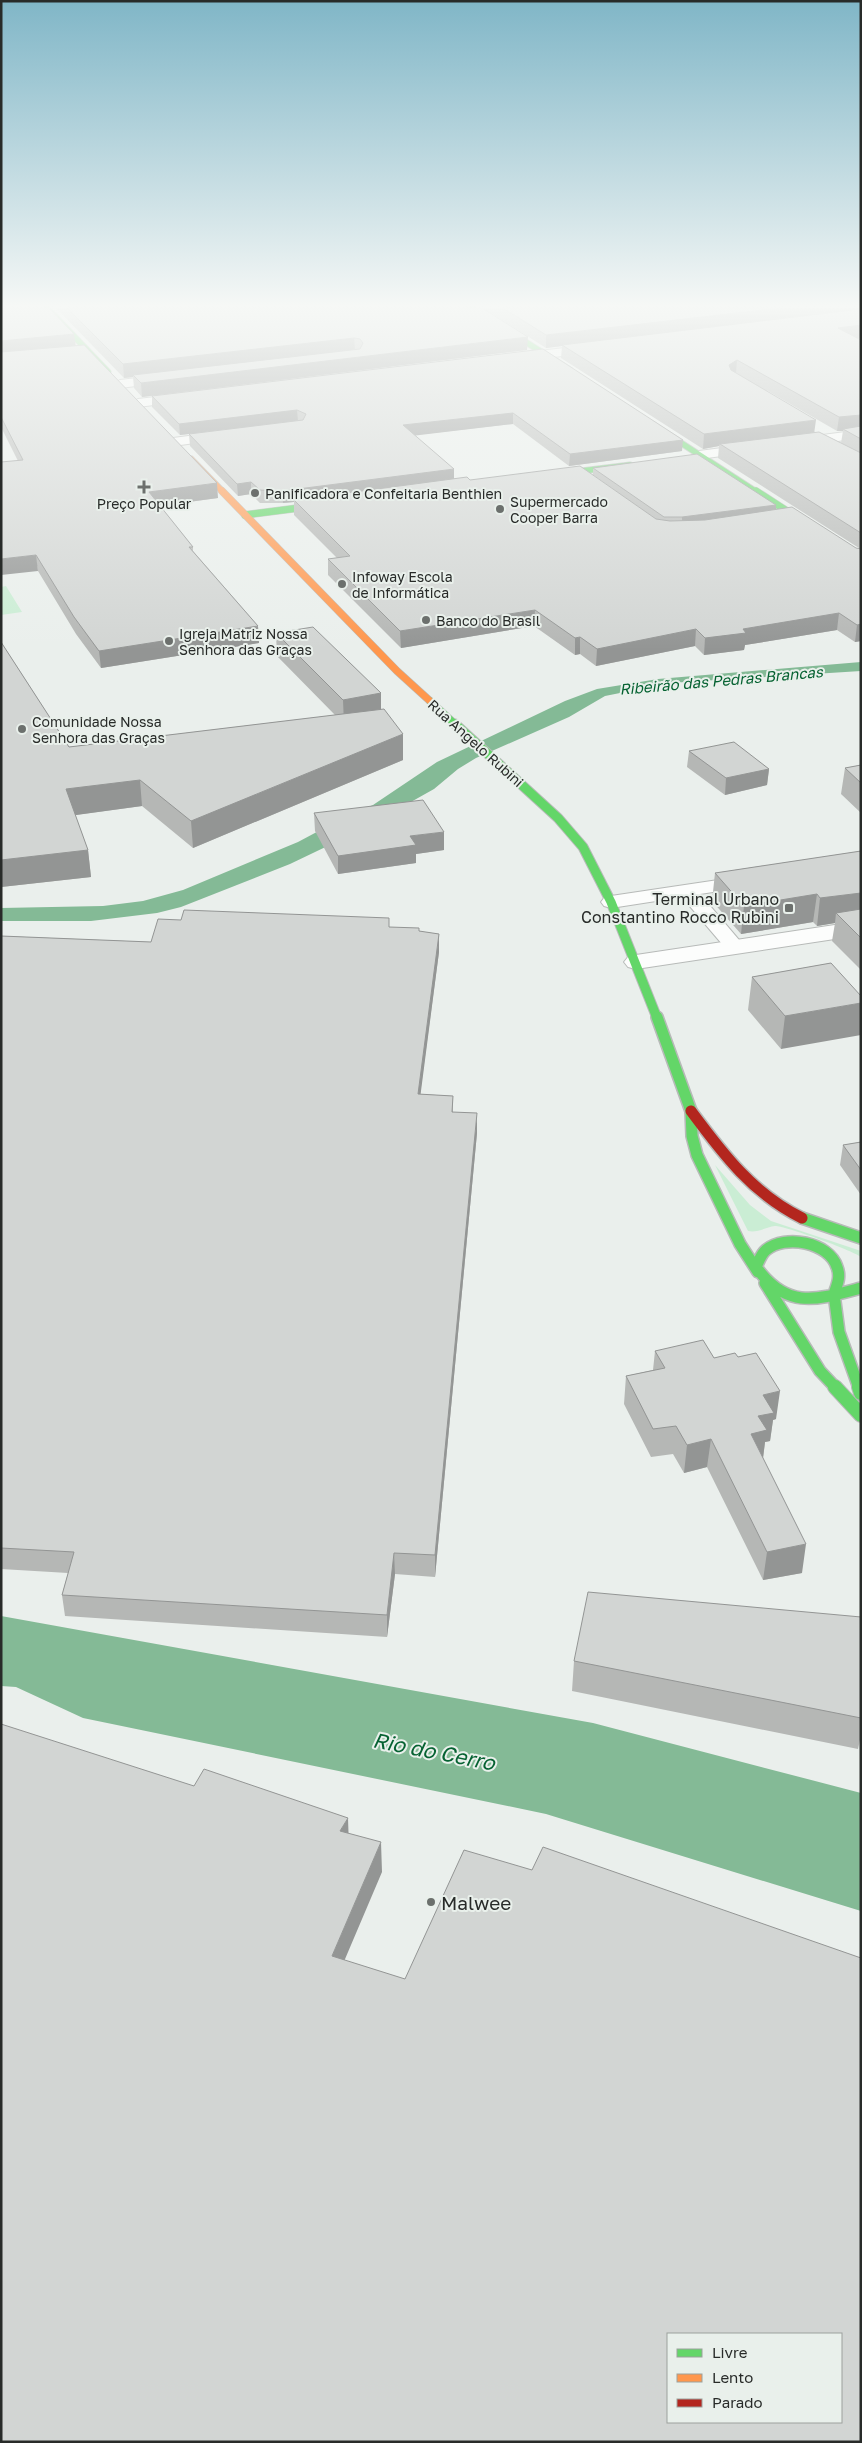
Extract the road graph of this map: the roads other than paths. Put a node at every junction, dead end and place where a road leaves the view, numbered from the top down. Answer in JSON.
{"nodes":[{"id":1,"x":648,"y":422,"type":"edge"},
{"id":2,"x":241,"y":434,"type":"edge"},
{"id":3,"x":861,"y":434,"type":"edge"},
{"id":4,"x":170,"y":438,"type":"joint"},
{"id":5,"x":699,"y":456,"type":"junction"},
{"id":6,"x":683,"y":458,"type":"edge"},
{"id":7,"x":646,"y":462,"type":"edge"},
{"id":8,"x":578,"y":471,"type":"junction"},
{"id":9,"x":539,"y":477,"type":"edge"},
{"id":10,"x":596,"y":484,"type":"edge"},
{"id":11,"x":342,"y":503,"type":"edge"},
{"id":12,"x":245,"y":515,"type":"junction"},
{"id":13,"x":793,"y":516,"type":"junction"},
{"id":14,"x":775,"y":518,"type":"edge"},
{"id":15,"x":861,"y":558,"type":"edge"},
{"id":16,"x":764,"y":879,"type":"edge"},
{"id":17,"x":687,"y":891,"type":"junction"},
{"id":18,"x":611,"y":902,"type":"junction"},
{"id":19,"x":861,"y":928,"type":"edge"},
{"id":20,"x":735,"y":947,"type":"junction"},
{"id":21,"x":636,"y":962,"type":"junction"},
{"id":22,"x":690,"y":1111,"type":"junction"},
{"id":23,"x":861,"y":1238,"type":"edge"},
{"id":24,"x":758,"y":1272,"type":"junction"},
{"id":25,"x":765,"y":1283,"type":"junction"},
{"id":26,"x":861,"y":1288,"type":"edge"},
{"id":27,"x":834,"y":1294,"type":"junction"},
{"id":28,"x":861,"y":1392,"type":"edge"},
{"id":29,"x":861,"y":1415,"type":"edge"}],
"edges":[{"from":1,"to":5,"type":"main road"},
{"from":2,"to":4,"type":"street"},
{"from":3,"to":5,"type":"street"},
{"from":4,"to":12,"type":"main road","name":"Rua Angelo Rubini"},
{"from":5,"to":6,"type":"main road"},
{"from":5,"to":13,"type":"main road"},
{"from":7,"to":8,"type":"main road"},
{"from":8,"to":9,"type":"main road"},
{"from":8,"to":10,"type":"lane"},
{"from":11,"to":12,"type":"main road"},
{"from":12,"to":18,"type":"main road","name":"Rua Angelo Rubini"},
{"from":13,"to":14,"type":"lane"},
{"from":13,"to":15,"type":"main road"},
{"from":16,"to":17,"type":"lane"},
{"from":17,"to":18,"type":"lane"},
{"from":17,"to":20,"type":"lane"},
{"from":18,"to":21,"type":"main road","name":"Rua Angelo Rubini"},
{"from":19,"to":20,"type":"street"},
{"from":20,"to":21,"type":"street"},
{"from":21,"to":22,"type":"main road","name":"Rua Angelo Rubini"},
{"from":22,"to":23,"type":"main road"},
{"from":22,"to":24,"type":"main road","name":"Rua Angelo Rubini"},
{"from":24,"to":25,"type":"main road"},
{"from":24,"to":27,"type":"main road"},
{"from":25,"to":27,"type":"main road"},
{"from":25,"to":29,"type":"main road"},
{"from":26,"to":27,"type":"main road"},
{"from":27,"to":28,"type":"main road"}]}
